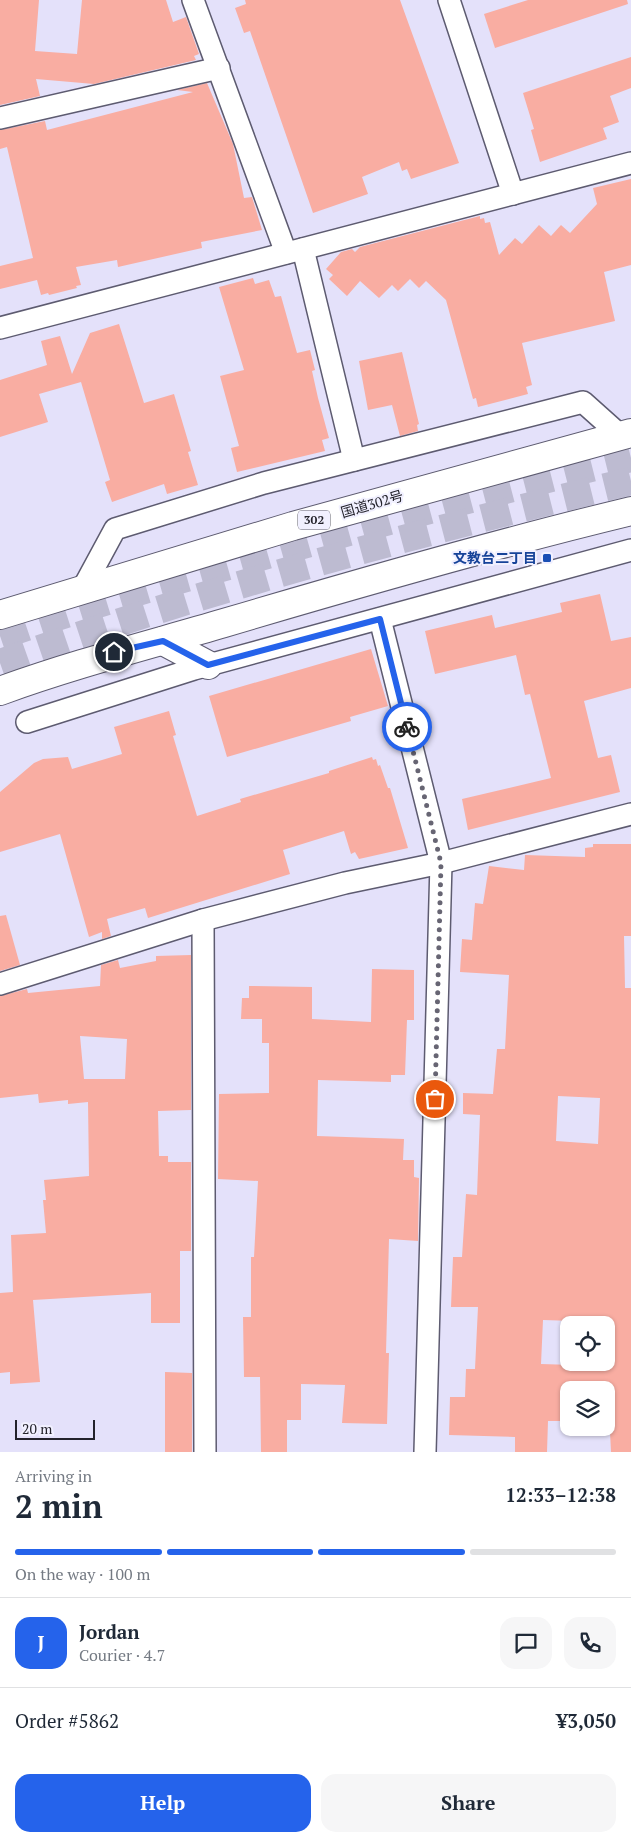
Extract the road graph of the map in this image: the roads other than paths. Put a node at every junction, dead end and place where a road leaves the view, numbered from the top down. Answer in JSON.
{"nodes":[{"id":1,"x":193,"y":0,"type":"edge"},
{"id":2,"x":449,"y":0,"type":"edge"},
{"id":3,"x":218,"y":68,"type":"junction"},
{"id":4,"x":0,"y":118,"type":"edge"},
{"id":5,"x":631,"y":163,"type":"edge"},
{"id":6,"x":513,"y":194,"type":"junction"},
{"id":7,"x":294,"y":251,"type":"junction"},
{"id":8,"x":0,"y":328,"type":"edge"},
{"id":9,"x":626,"y":435,"type":"edge"},
{"id":10,"x":354,"y":460,"type":"junction"},
{"id":11,"x":631,"y":511,"type":"edge"},
{"id":12,"x":631,"y":550,"type":"edge"},
{"id":13,"x":82,"y":590,"type":"junction"},
{"id":14,"x":0,"y":614,"type":"edge"},
{"id":15,"x":380,"y":619,"type":"junction"},
{"id":16,"x":163,"y":641,"type":"junction"},
{"id":17,"x":208,"y":665,"type":"junction"},
{"id":18,"x":0,"y":690,"type":"edge"},
{"id":19,"x":27,"y":722,"type":"dead end"},
{"id":20,"x":631,"y":814,"type":"edge"},
{"id":21,"x":441,"y":863,"type":"junction"},
{"id":22,"x":203,"y":920,"type":"junction"},
{"id":23,"x":0,"y":984,"type":"edge"},
{"id":24,"x":205,"y":1452,"type":"edge"},
{"id":25,"x":425,"y":1452,"type":"edge"}],
"edges":[{"from":1,"to":3,"type":"street"},
{"from":2,"to":6,"type":"street"},
{"from":3,"to":4,"type":"street"},
{"from":3,"to":7,"type":"street"},
{"from":5,"to":6,"type":"street"},
{"from":6,"to":7,"type":"street"},
{"from":7,"to":8,"type":"street"},
{"from":7,"to":10,"type":"street"},
{"from":9,"to":10,"type":"street"},
{"from":9,"to":13,"type":"highway","name":"国道302号","number":"302"},
{"from":10,"to":13,"type":"street"},
{"from":11,"to":16,"type":"highway"},
{"from":12,"to":15,"type":"street"},
{"from":13,"to":14,"type":"highway","name":"国道302号","number":"302"},
{"from":15,"to":17,"type":"street"},
{"from":15,"to":21,"type":"street"},
{"from":16,"to":17,"type":"highway"},
{"from":16,"to":18,"type":"highway"},
{"from":17,"to":19,"type":"street"},
{"from":20,"to":21,"type":"street"},
{"from":21,"to":22,"type":"street"},
{"from":21,"to":25,"type":"street"},
{"from":22,"to":23,"type":"street"},
{"from":22,"to":24,"type":"street"}]}
